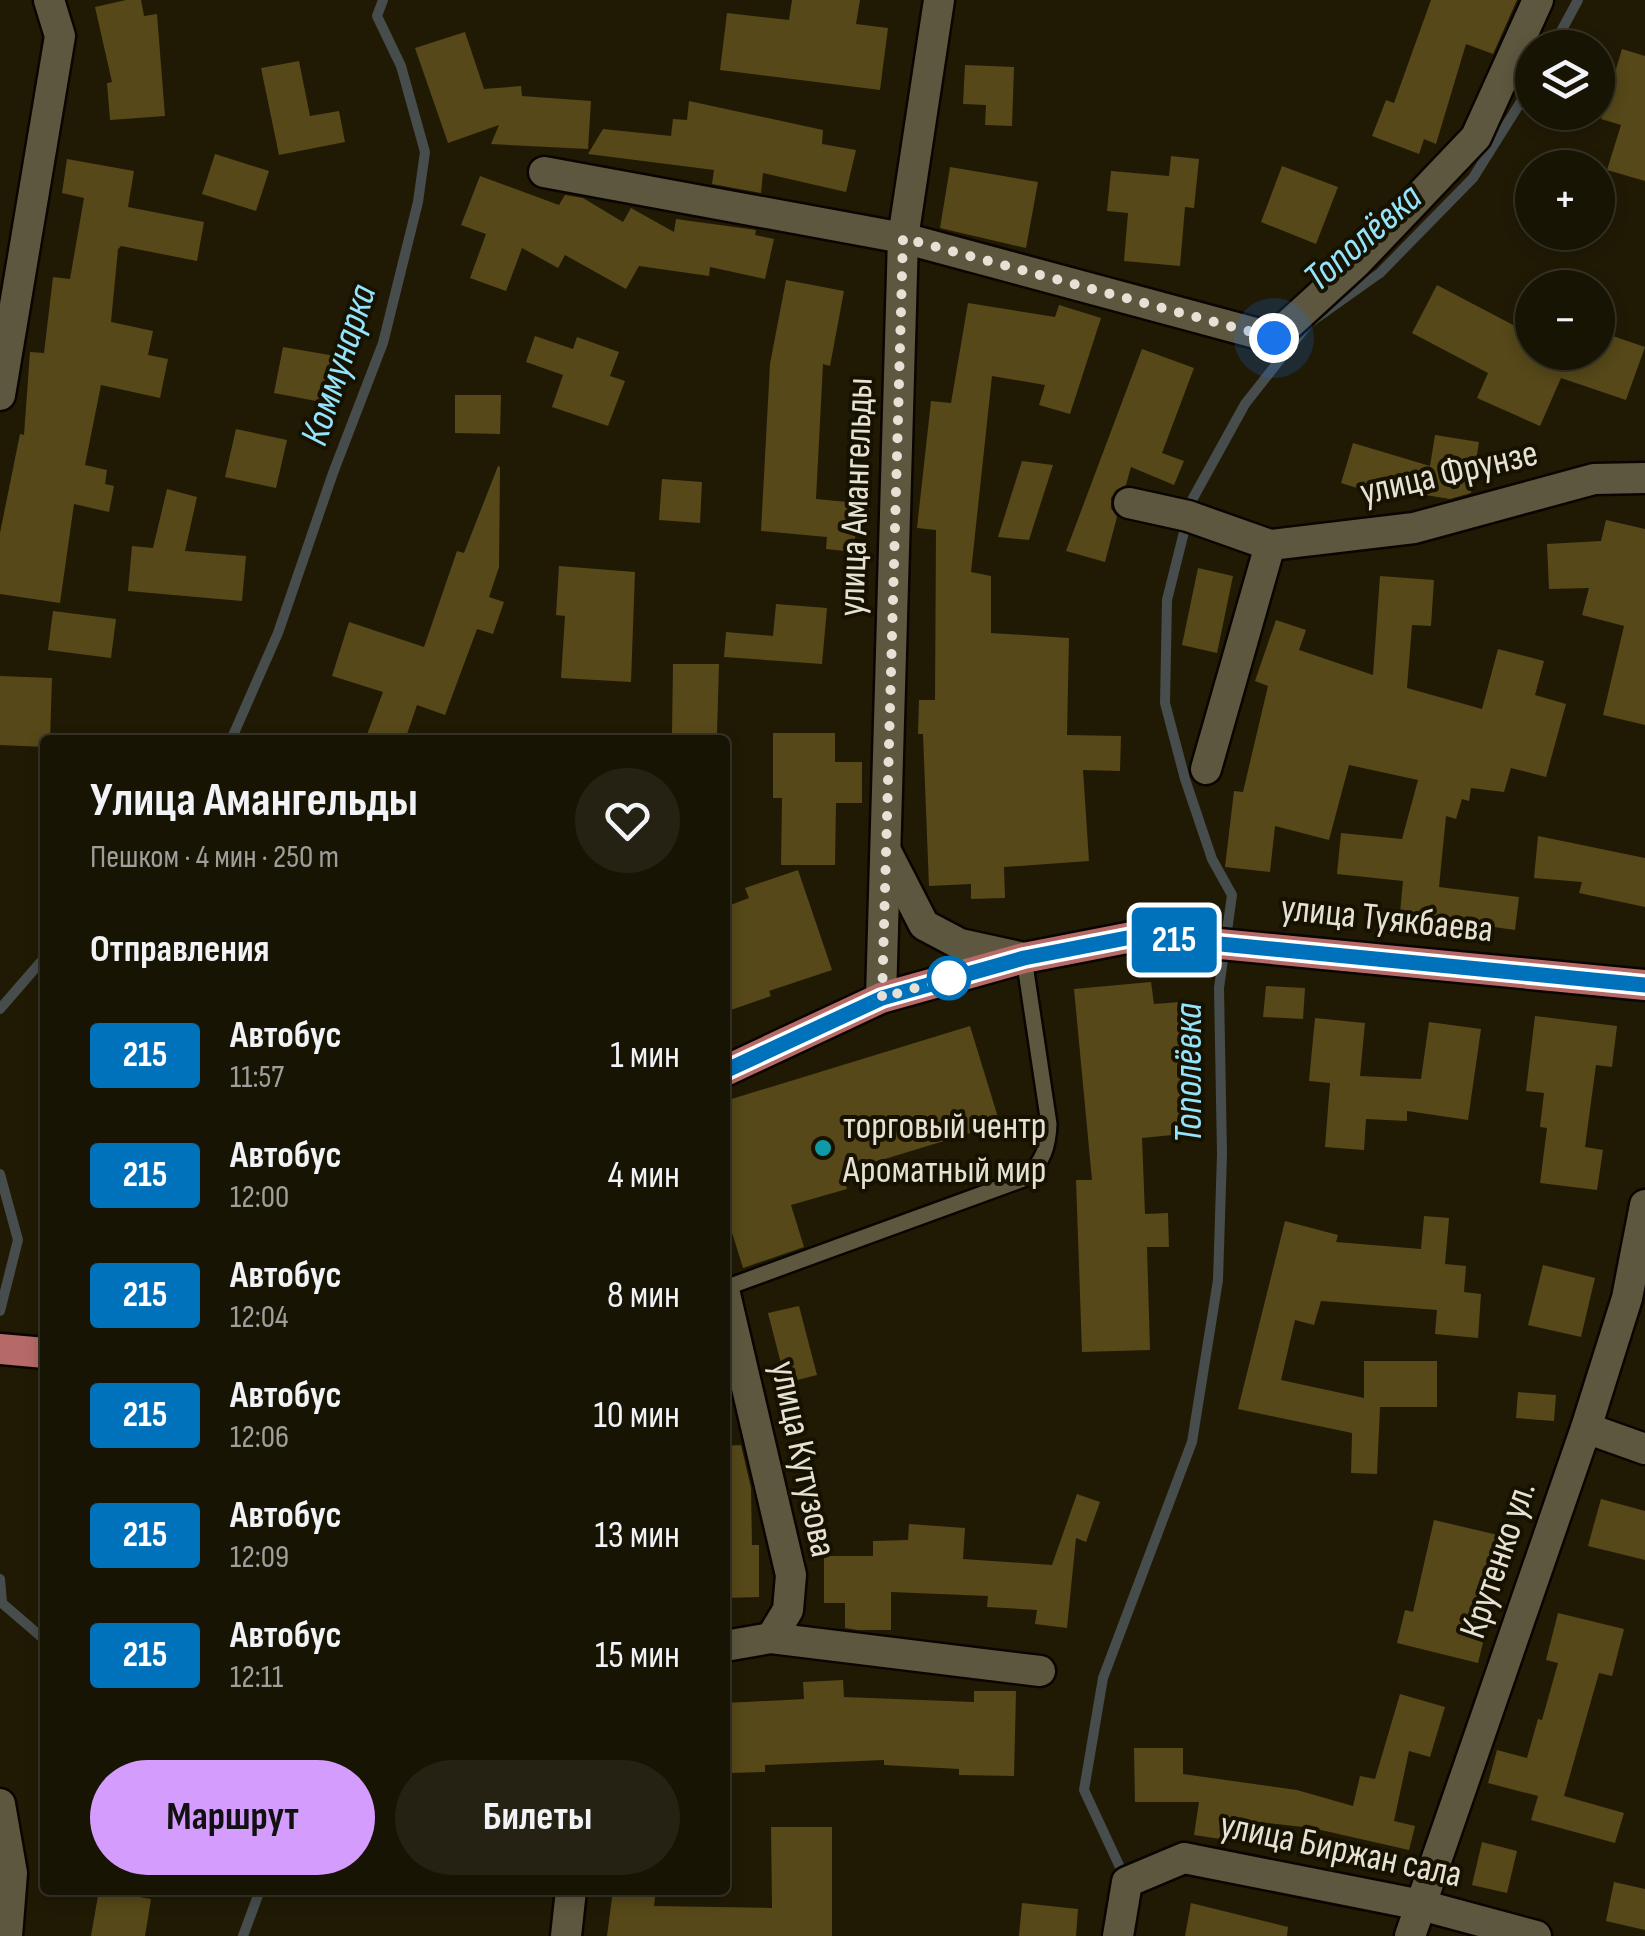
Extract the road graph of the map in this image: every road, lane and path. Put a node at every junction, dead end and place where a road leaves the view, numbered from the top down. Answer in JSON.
{"nodes":[{"id":1,"x":49,"y":0,"type":"edge"},
{"id":2,"x":938,"y":0,"type":"edge"},
{"id":3,"x":1538,"y":0,"type":"edge"},
{"id":4,"x":544,"y":172,"type":"dead end"},
{"id":5,"x":903,"y":238,"type":"junction"},
{"id":6,"x":0,"y":395,"type":"edge"},
{"id":7,"x":1645,"y":478,"type":"edge"},
{"id":8,"x":1128,"y":503,"type":"dead end"},
{"id":9,"x":1270,"y":546,"type":"junction"},
{"id":10,"x":1206,"y":769,"type":"dead end"},
{"id":11,"x":886,"y":850,"type":"junction"},
{"id":12,"x":1024,"y":958,"type":"junction"},
{"id":13,"x":1645,"y":985,"type":"edge"},
{"id":14,"x":882,"y":998,"type":"junction"},
{"id":15,"x":730,"y":1069,"type":"edge"},
{"id":16,"x":1645,"y":1205,"type":"edge"},
{"id":17,"x":730,"y":1289,"type":"edge"},
{"id":18,"x":730,"y":1312,"type":"edge"},
{"id":19,"x":0,"y":1349,"type":"edge"},
{"id":20,"x":40,"y":1353,"type":"edge"},
{"id":21,"x":1586,"y":1428,"type":"junction"},
{"id":22,"x":1645,"y":1449,"type":"edge"},
{"id":23,"x":771,"y":1638,"type":"junction"},
{"id":24,"x":730,"y":1645,"type":"edge"},
{"id":25,"x":1040,"y":1670,"type":"dead end"},
{"id":26,"x":0,"y":1804,"type":"edge"},
{"id":27,"x":6,"y":1881,"type":"edge"},
{"id":28,"x":570,"y":1895,"type":"edge"},
{"id":29,"x":1421,"y":1905,"type":"junction"},
{"id":30,"x":7,"y":1936,"type":"edge"},
{"id":31,"x":566,"y":1936,"type":"edge"},
{"id":32,"x":1118,"y":1936,"type":"edge"},
{"id":33,"x":1410,"y":1936,"type":"edge"},
{"id":34,"x":1536,"y":1936,"type":"edge"}],
"edges":[{"from":1,"to":6,"type":"street"},
{"from":2,"to":5,"type":"street","name":"улица Амангельды"},
{"from":3,"to":5,"type":"street"},
{"from":4,"to":5,"type":"street"},
{"from":5,"to":11,"type":"street","name":"улица Амангельды"},
{"from":7,"to":9,"type":"street","name":"улица Фрунзе"},
{"from":8,"to":9,"type":"street","name":"улица Фрунзе"},
{"from":9,"to":10,"type":"street"},
{"from":11,"to":12,"type":"street"},
{"from":11,"to":14,"type":"street","name":"улица Амангельды"},
{"from":12,"to":13,"type":"main road","name":"улица Туякбаева"},
{"from":12,"to":14,"type":"main road","name":"улица Туякбаева"},
{"from":12,"to":17,"type":"lane"},
{"from":14,"to":15,"type":"main road","name":"улица Туякбаева"},
{"from":16,"to":21,"type":"street","name":"Крутенко ул."},
{"from":18,"to":23,"type":"street","name":"улица Кутузова"},
{"from":19,"to":20,"type":"main road"},
{"from":21,"to":22,"type":"street"},
{"from":21,"to":29,"type":"street","name":"Крутенко ул."},
{"from":23,"to":24,"type":"street"},
{"from":23,"to":25,"type":"street"},
{"from":26,"to":27,"type":"street"},
{"from":27,"to":30,"type":"street"},
{"from":28,"to":31,"type":"street"},
{"from":29,"to":32,"type":"street","name":"улица Биржан сала"},
{"from":29,"to":33,"type":"street","name":"Крутенко ул."},
{"from":29,"to":34,"type":"street","name":"улица Биржан сала"}]}
